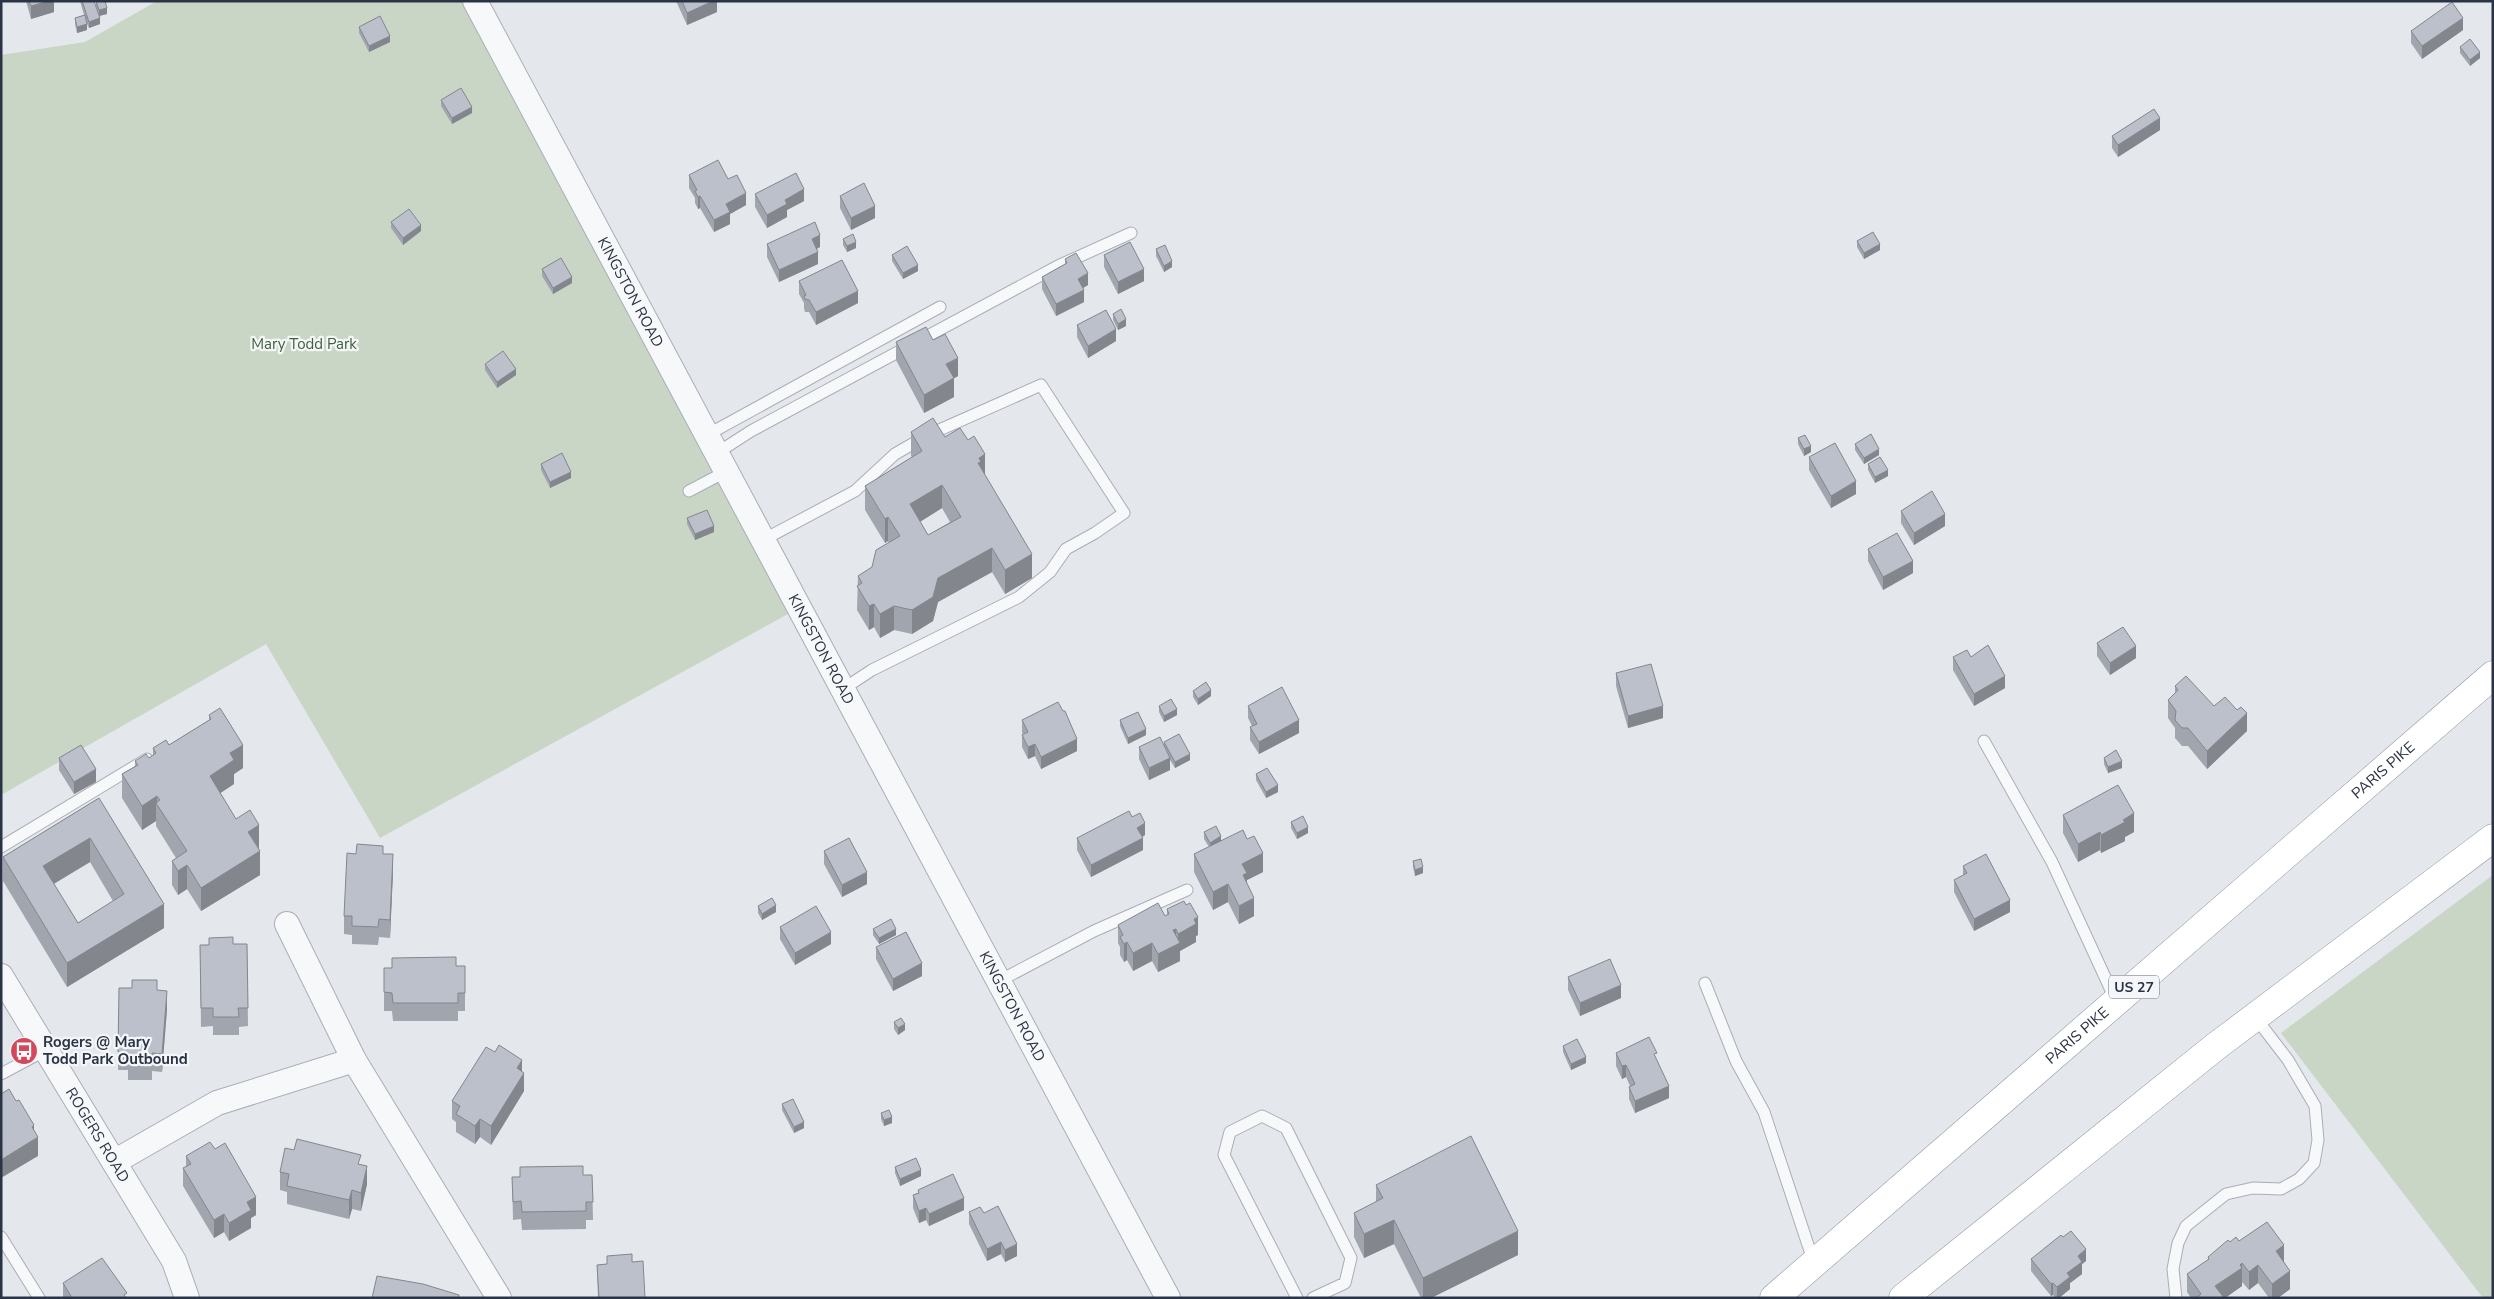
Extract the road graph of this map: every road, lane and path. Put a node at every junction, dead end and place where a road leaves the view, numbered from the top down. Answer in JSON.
{"nodes":[{"id":1,"x":475,"y":1,"type":"edge"},
{"id":2,"x":1131,"y":233,"type":"dead end"},
{"id":3,"x":940,"y":307,"type":"dead end"},
{"id":4,"x":717,"y":453,"type":"junction"},
{"id":5,"x":689,"y":491,"type":"dead end"},
{"id":6,"x":763,"y":540,"type":"junction"},
{"id":7,"x":2493,"y":675,"type":"edge"},
{"id":8,"x":843,"y":689,"type":"junction"},
{"id":9,"x":1984,"y":741,"type":"dead end"},
{"id":10,"x":154,"y":755,"type":"edge"},
{"id":11,"x":2493,"y":838,"type":"edge"},
{"id":12,"x":1,"y":847,"type":"edge"},
{"id":13,"x":1187,"y":890,"type":"dead end"},
{"id":14,"x":287,"y":924,"type":"dead end"},
{"id":15,"x":1,"y":976,"type":"edge"},
{"id":16,"x":999,"y":982,"type":"junction"},
{"id":17,"x":1705,"y":983,"type":"dead end"},
{"id":18,"x":2116,"y":1002,"type":"junction"},
{"id":19,"x":2255,"y":1017,"type":"junction"},
{"id":20,"x":46,"y":1050,"type":"junction"},
{"id":21,"x":354,"y":1060,"type":"junction"},
{"id":22,"x":1,"y":1074,"type":"edge"},
{"id":23,"x":114,"y":1162,"type":"junction"},
{"id":24,"x":1,"y":1237,"type":"edge"},
{"id":25,"x":1814,"y":1263,"type":"junction"},
{"id":26,"x":39,"y":1298,"type":"edge"},
{"id":27,"x":186,"y":1298,"type":"edge"},
{"id":28,"x":499,"y":1298,"type":"edge"},
{"id":29,"x":1168,"y":1298,"type":"edge"},
{"id":30,"x":1297,"y":1298,"type":"edge"},
{"id":31,"x":1313,"y":1298,"type":"edge"},
{"id":32,"x":1774,"y":1298,"type":"edge"},
{"id":33,"x":1903,"y":1298,"type":"edge"},
{"id":34,"x":2176,"y":1298,"type":"edge"}],
"edges":[{"from":1,"to":4,"type":"street","name":"KINGSTON ROAD"},
{"from":2,"to":4,"type":"lane"},
{"from":3,"to":4,"type":"lane"},
{"from":4,"to":5,"type":"lane"},
{"from":4,"to":6,"type":"street","name":"KINGSTON ROAD"},
{"from":6,"to":8,"type":"street","name":"KINGSTON ROAD"},
{"from":6,"to":8,"type":"lane"},
{"from":7,"to":18,"type":"highway","name":"PARIS PIKE","number":"US 27"},
{"from":8,"to":16,"type":"street","name":"KINGSTON ROAD"},
{"from":9,"to":18,"type":"lane"},
{"from":10,"to":12,"type":"lane"},
{"from":11,"to":19,"type":"highway"},
{"from":13,"to":16,"type":"lane"},
{"from":14,"to":21,"type":"street"},
{"from":15,"to":20,"type":"street","name":"ROGERS ROAD"},
{"from":16,"to":29,"type":"street","name":"KINGSTON ROAD"},
{"from":17,"to":25,"type":"lane"},
{"from":18,"to":25,"type":"highway","name":"PARIS PIKE","number":"US 27"},
{"from":19,"to":33,"type":"highway"},
{"from":19,"to":34,"type":"lane"},
{"from":20,"to":22,"type":"lane"},
{"from":20,"to":23,"type":"street","name":"ROGERS ROAD"},
{"from":21,"to":23,"type":"street"},
{"from":21,"to":28,"type":"street"},
{"from":23,"to":27,"type":"street","name":"ROGERS ROAD"},
{"from":24,"to":26,"type":"lane"},
{"from":25,"to":32,"type":"highway","name":"PARIS PIKE","number":"US 27"},
{"from":30,"to":31,"type":"lane"}]}
